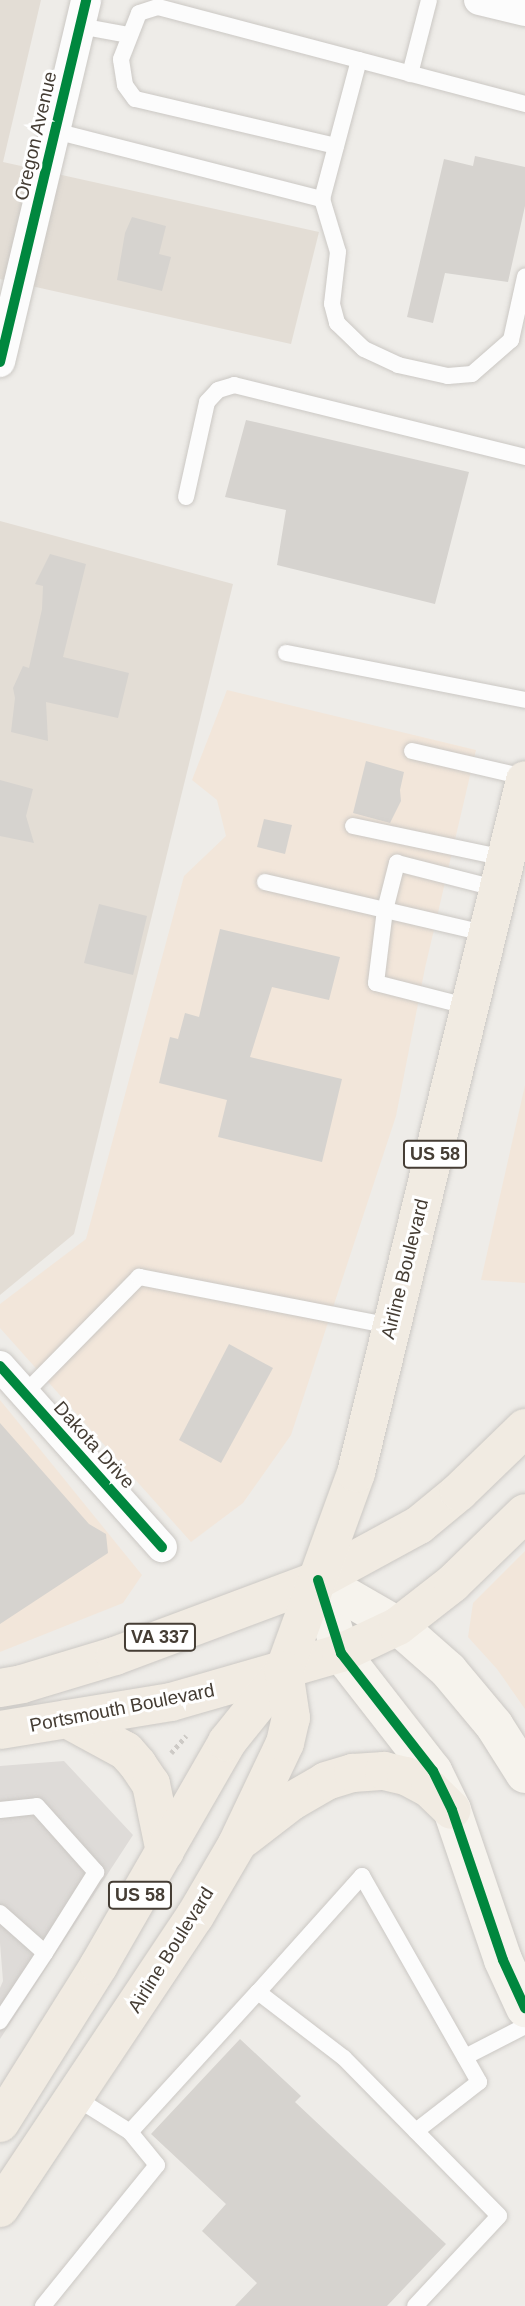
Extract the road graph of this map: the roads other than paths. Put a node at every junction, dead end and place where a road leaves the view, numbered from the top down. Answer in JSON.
{"nodes":[{"id":1,"x":429,"y":0,"type":"edge"},
{"id":2,"x":479,"y":0,"type":"edge"},
{"id":3,"x":525,"y":11,"type":"edge"},
{"id":4,"x":83,"y":13,"type":"edge"},
{"id":5,"x":128,"y":36,"type":"junction"},
{"id":6,"x":359,"y":60,"type":"junction"},
{"id":7,"x":410,"y":74,"type":"junction"},
{"id":8,"x":525,"y":104,"type":"edge"},
{"id":9,"x":55,"y":131,"type":"junction"},
{"id":10,"x":336,"y":146,"type":"junction"},
{"id":11,"x":322,"y":199,"type":"junction"},
{"id":12,"x":525,"y":277,"type":"edge"},
{"id":13,"x":518,"y":342,"type":"edge"},
{"id":14,"x":0,"y":362,"type":"edge"},
{"id":15,"x":525,"y":457,"type":"edge"},
{"id":16,"x":186,"y":497,"type":"dead end"},
{"id":17,"x":286,"y":653,"type":"dead end"},
{"id":18,"x":525,"y":700,"type":"edge"},
{"id":19,"x":412,"y":751,"type":"dead end"},
{"id":20,"x":525,"y":779,"type":"edge"},
{"id":21,"x":353,"y":826,"type":"dead end"},
{"id":22,"x":502,"y":874,"type":"junction"},
{"id":23,"x":265,"y":882,"type":"dead end"},
{"id":24,"x":385,"y":910,"type":"junction"},
{"id":25,"x":488,"y":934,"type":"junction"},
{"id":26,"x":470,"y":1007,"type":"junction"},
{"id":27,"x":390,"y":1326,"type":"junction"},
{"id":28,"x":0,"y":1366,"type":"edge"},
{"id":29,"x":25,"y":1393,"type":"junction"},
{"id":30,"x":525,"y":1428,"type":"edge"},
{"id":31,"x":525,"y":1513,"type":"edge"},
{"id":32,"x":162,"y":1547,"type":"dead end"},
{"id":33,"x":318,"y":1580,"type":"junction"},
{"id":34,"x":398,"y":1626,"type":"junction"},
{"id":35,"x":341,"y":1654,"type":"junction"},
{"id":36,"x":284,"y":1671,"type":"junction"},
{"id":37,"x":0,"y":1688,"type":"edge"},
{"id":38,"x":67,"y":1719,"type":"junction"},
{"id":39,"x":0,"y":1730,"type":"edge"},
{"id":40,"x":525,"y":1774,"type":"edge"},
{"id":41,"x":0,"y":1810,"type":"edge"},
{"id":42,"x":452,"y":1810,"type":"junction"},
{"id":43,"x":237,"y":1844,"type":"junction"},
{"id":44,"x":165,"y":1852,"type":"junction"},
{"id":45,"x":0,"y":1913,"type":"edge"},
{"id":46,"x":45,"y":1953,"type":"junction"},
{"id":47,"x":258,"y":1992,"type":"junction"},
{"id":48,"x":525,"y":2008,"type":"edge"},
{"id":49,"x":0,"y":2021,"type":"edge"},
{"id":50,"x":525,"y":2026,"type":"edge"},
{"id":51,"x":465,"y":2057,"type":"junction"},
{"id":52,"x":32,"y":2072,"type":"junction"},
{"id":53,"x":76,"y":2098,"type":"junction"},
{"id":54,"x":0,"y":2123,"type":"edge"},
{"id":55,"x":416,"y":2131,"type":"junction"},
{"id":56,"x":130,"y":2132,"type":"junction"},
{"id":57,"x":0,"y":2208,"type":"edge"},
{"id":58,"x":43,"y":2306,"type":"edge"},
{"id":59,"x":415,"y":2306,"type":"edge"}],
"edges":[{"from":1,"to":7,"type":"lane"},
{"from":2,"to":3,"type":"street"},
{"from":4,"to":5,"type":"lane"},
{"from":4,"to":9,"type":"street","name":"Oregon Avenue"},
{"from":5,"to":6,"type":"lane"},
{"from":5,"to":10,"type":"lane"},
{"from":6,"to":7,"type":"lane"},
{"from":6,"to":10,"type":"lane"},
{"from":7,"to":8,"type":"lane"},
{"from":9,"to":11,"type":"lane"},
{"from":9,"to":14,"type":"street","name":"Oregon Avenue"},
{"from":10,"to":11,"type":"lane"},
{"from":11,"to":13,"type":"lane"},
{"from":12,"to":13,"type":"lane"},
{"from":15,"to":16,"type":"lane"},
{"from":17,"to":18,"type":"lane"},
{"from":19,"to":20,"type":"lane"},
{"from":20,"to":22,"type":"main road","name":"Airline Boulevard","number":"US 58"},
{"from":21,"to":22,"type":"lane"},
{"from":22,"to":24,"type":"lane"},
{"from":22,"to":25,"type":"main road","name":"Airline Boulevard","number":"US 58"},
{"from":23,"to":24,"type":"lane"},
{"from":24,"to":25,"type":"lane"},
{"from":24,"to":26,"type":"lane"},
{"from":25,"to":26,"type":"main road","name":"Airline Boulevard","number":"US 58"},
{"from":26,"to":27,"type":"main road","name":"Airline Boulevard","number":"US 58"},
{"from":27,"to":29,"type":"lane"},
{"from":27,"to":33,"type":"main road","name":"Airline Boulevard","number":"US 58"},
{"from":28,"to":29,"type":"street","name":"Dakota Drive"},
{"from":29,"to":32,"type":"street","name":"Dakota Drive"},
{"from":30,"to":33,"type":"main road"},
{"from":31,"to":34,"type":"main road","name":"Portsmouth Boulevard"},
{"from":33,"to":34,"type":"street"},
{"from":33,"to":35,"type":"street"},
{"from":33,"to":36,"type":"main road","name":"Airline Boulevard","number":"US 58"},
{"from":33,"to":37,"type":"main road","number":"VA 337"},
{"from":34,"to":35,"type":"main road","name":"Portsmouth Boulevard"},
{"from":34,"to":40,"type":"street"},
{"from":35,"to":36,"type":"main road","name":"Portsmouth Boulevard"},
{"from":35,"to":42,"type":"street"},
{"from":36,"to":38,"type":"main road","name":"Portsmouth Boulevard"},
{"from":36,"to":43,"type":"main road","name":"Airline Boulevard","number":"US 58"},
{"from":36,"to":44,"type":"main road","name":"Airline Boulevard","number":"US 58"},
{"from":38,"to":39,"type":"main road","name":"Portsmouth Boulevard"},
{"from":38,"to":44,"type":"main road"},
{"from":41,"to":46,"type":"lane"},
{"from":42,"to":43,"type":"main road"},
{"from":42,"to":48,"type":"street"},
{"from":43,"to":53,"type":"main road","name":"Airline Boulevard","number":"US 58"},
{"from":44,"to":52,"type":"main road","name":"Airline Boulevard","number":"US 58"},
{"from":45,"to":46,"type":"lane"},
{"from":46,"to":49,"type":"lane"},
{"from":47,"to":51,"type":"lane"},
{"from":47,"to":55,"type":"lane"},
{"from":47,"to":56,"type":"lane"},
{"from":50,"to":51,"type":"lane"},
{"from":51,"to":55,"type":"lane"},
{"from":52,"to":53,"type":"main road"},
{"from":52,"to":54,"type":"main road","name":"Airline Boulevard","number":"US 58"},
{"from":53,"to":56,"type":"lane"},
{"from":53,"to":57,"type":"main road","name":"Airline Boulevard","number":"US 58"},
{"from":55,"to":59,"type":"lane"},
{"from":56,"to":58,"type":"lane"}]}
